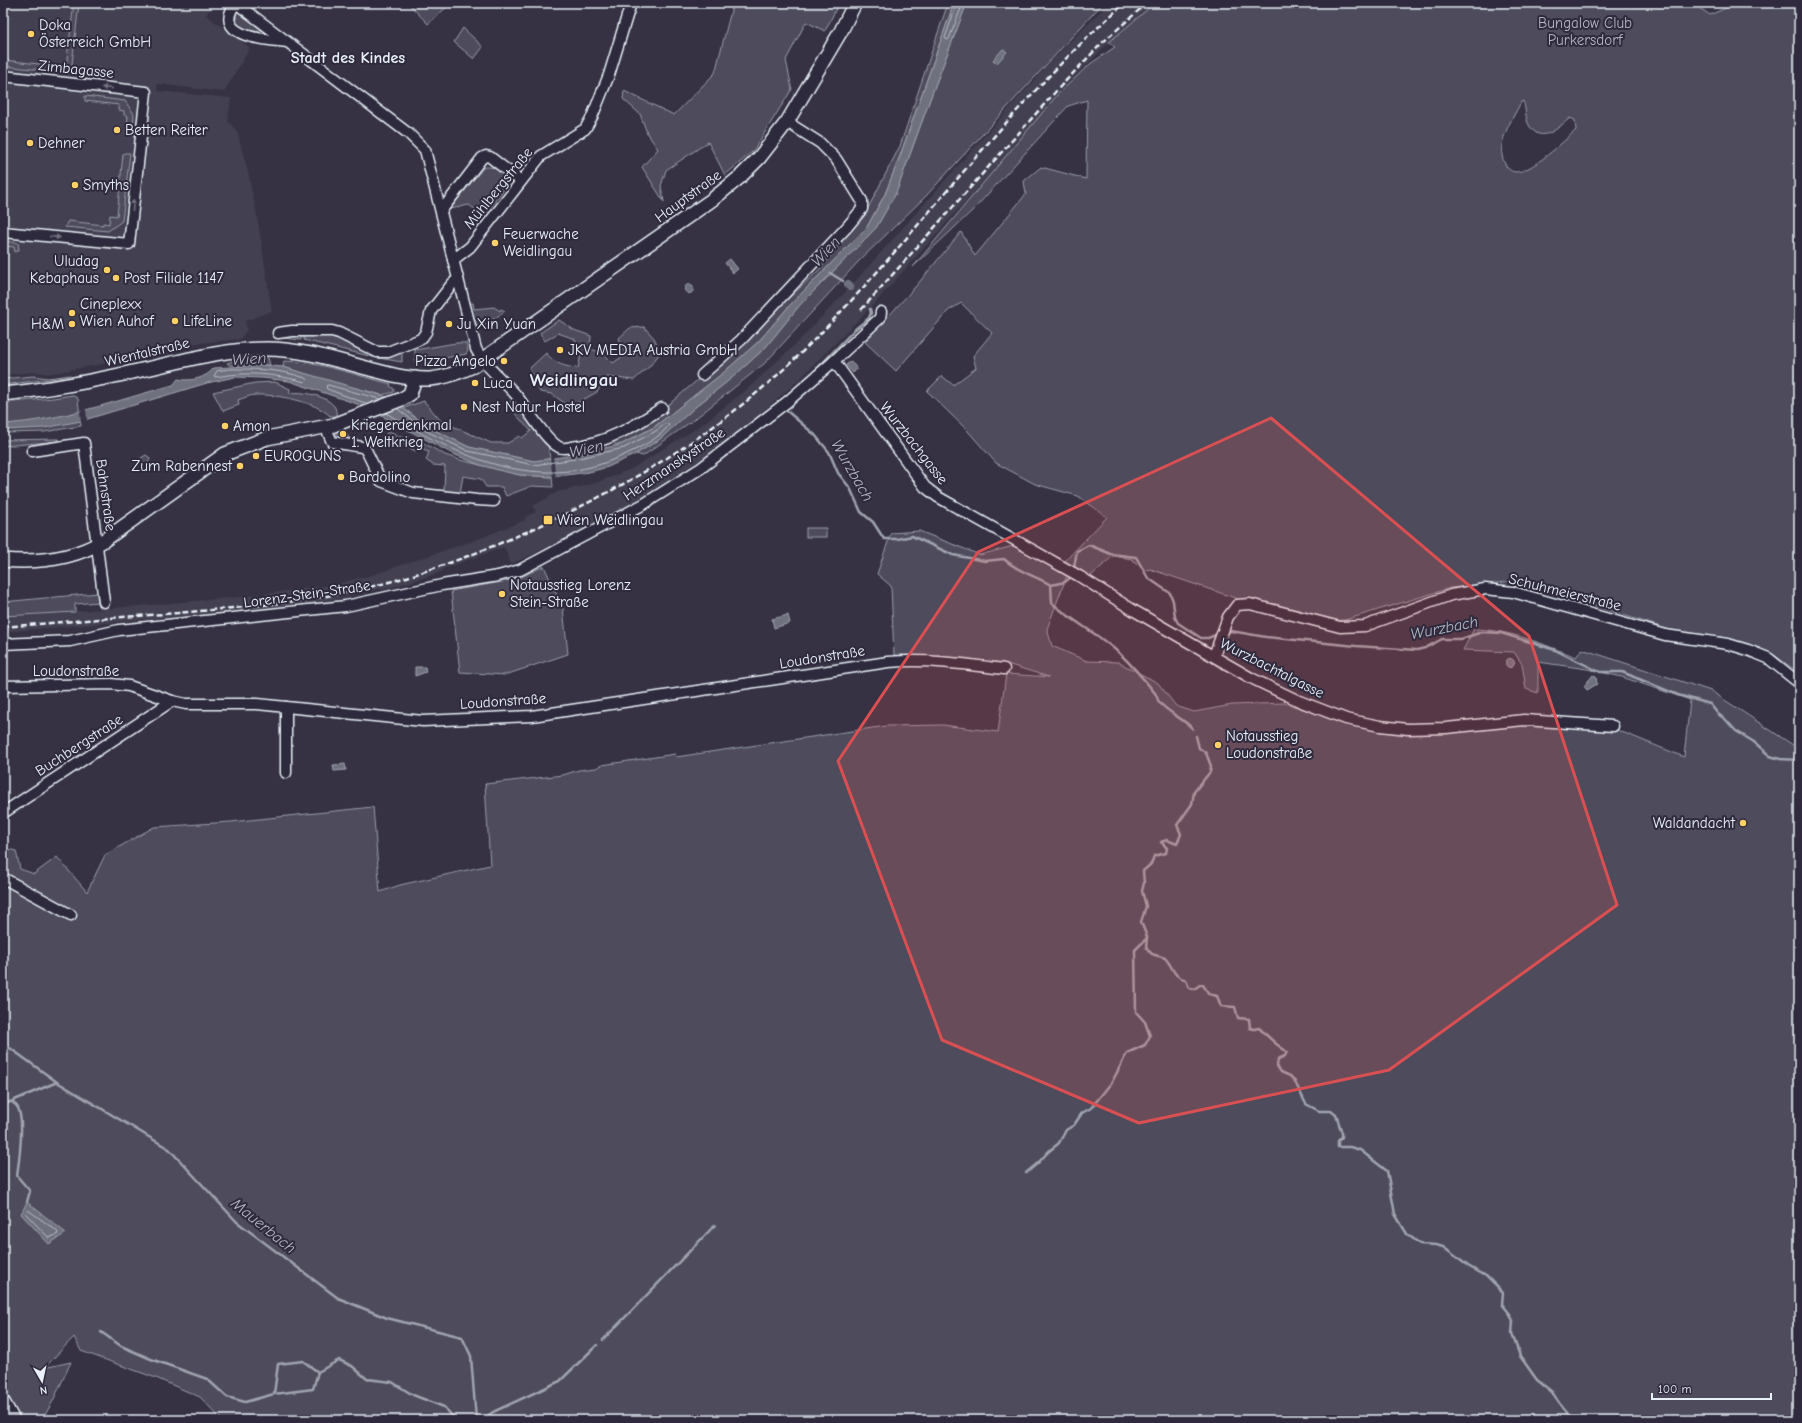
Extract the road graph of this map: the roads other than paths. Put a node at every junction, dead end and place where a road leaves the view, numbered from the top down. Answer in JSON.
{"nodes":[{"id":1,"x":631,"y":3,"type":"edge"},
{"id":2,"x":855,"y":3,"type":"edge"},
{"id":3,"x":287,"y":42,"type":"junction"},
{"id":4,"x":3,"y":76,"type":"edge"},
{"id":5,"x":787,"y":122,"type":"junction"},
{"id":6,"x":521,"y":181,"type":"junction"},
{"id":7,"x":441,"y":211,"type":"junction"},
{"id":8,"x":3,"y":232,"type":"edge"},
{"id":9,"x":453,"y":260,"type":"junction"},
{"id":10,"x":458,"y":279,"type":"junction"},
{"id":11,"x":881,"y":312,"type":"dead end"},
{"id":12,"x":278,"y":333,"type":"dead end"},
{"id":13,"x":483,"y":360,"type":"junction"},
{"id":14,"x":834,"y":361,"type":"junction"},
{"id":15,"x":702,"y":375,"type":"dead end"},
{"id":16,"x":415,"y":378,"type":"junction"},
{"id":17,"x":3,"y":394,"type":"edge"},
{"id":18,"x":662,"y":408,"type":"dead end"},
{"id":19,"x":326,"y":428,"type":"junction"},
{"id":20,"x":32,"y":451,"type":"dead end"},
{"id":21,"x":494,"y":501,"type":"dead end"},
{"id":22,"x":97,"y":545,"type":"junction"},
{"id":23,"x":542,"y":559,"type":"joint"},
{"id":24,"x":3,"y":560,"type":"edge"},
{"id":25,"x":1079,"y":576,"type":"joint"},
{"id":26,"x":104,"y":602,"type":"dead end"},
{"id":27,"x":3,"y":644,"type":"edge"},
{"id":28,"x":1214,"y":656,"type":"junction"},
{"id":29,"x":1004,"y":669,"type":"dead end"},
{"id":30,"x":1799,"y":683,"type":"edge"},
{"id":31,"x":3,"y":686,"type":"edge"},
{"id":32,"x":172,"y":701,"type":"junction"},
{"id":33,"x":286,"y":707,"type":"junction"},
{"id":34,"x":1613,"y":726,"type":"dead end"},
{"id":35,"x":286,"y":773,"type":"dead end"},
{"id":36,"x":3,"y":813,"type":"edge"},
{"id":37,"x":3,"y":878,"type":"edge"},
{"id":38,"x":71,"y":915,"type":"dead end"},
{"id":39,"x":3,"y":1402,"type":"edge"},
{"id":40,"x":13,"y":1420,"type":"edge"}],
"edges":[{"from":1,"to":6,"type":"street","name":"Mühlbergstraße"},
{"from":2,"to":5,"type":"main road","name":"Hauptstraße"},
{"from":3,"to":3,"type":"street"},
{"from":3,"to":7,"type":"street"},
{"from":8,"to":4,"type":"street","name":"Zimbagasse","one_way":true},
{"from":5,"to":13,"type":"main road","name":"Hauptstraße"},
{"from":5,"to":15,"type":"street"},
{"from":6,"to":7,"type":"street"},
{"from":6,"to":9,"type":"street","name":"Mühlbergstraße"},
{"from":7,"to":9,"type":"street"},
{"from":9,"to":10,"type":"street"},
{"from":10,"to":12,"type":"street"},
{"from":10,"to":13,"type":"street"},
{"from":11,"to":14,"type":"street"},
{"from":13,"to":16,"type":"main road","name":"Hauptstraße"},
{"from":13,"to":18,"type":"street"},
{"from":14,"to":23,"type":"street","name":"Herzmanskystraße"},
{"from":14,"to":25,"type":"street","name":"Wurzbachgasse"},
{"from":16,"to":17,"type":"main road","name":"Wientalstraße"},
{"from":16,"to":19,"type":"main road"},
{"from":19,"to":21,"type":"street"},
{"from":19,"to":22,"type":"main road"},
{"from":20,"to":22,"type":"street","name":"Bahnstraße"},
{"from":22,"to":24,"type":"main road"},
{"from":22,"to":26,"type":"street","name":"Bahnstraße"},
{"from":23,"to":27,"type":"street","name":"Lorenz-Stein-Straße"},
{"from":25,"to":28,"type":"street","name":"Wurzbachtalgasse"},
{"from":28,"to":30,"type":"street","name":"Schuhmeierstraße"},
{"from":28,"to":34,"type":"street","name":"Wurzbachtalgasse"},
{"from":29,"to":33,"type":"street","name":"Loudonstraße"},
{"from":31,"to":32,"type":"street","name":"Loudonstraße"},
{"from":32,"to":33,"type":"street","name":"Loudonstraße"},
{"from":32,"to":36,"type":"street","name":"Buchbergstraße"},
{"from":33,"to":35,"type":"street"},
{"from":37,"to":38,"type":"street"},
{"from":39,"to":40,"type":"main road"}]}
